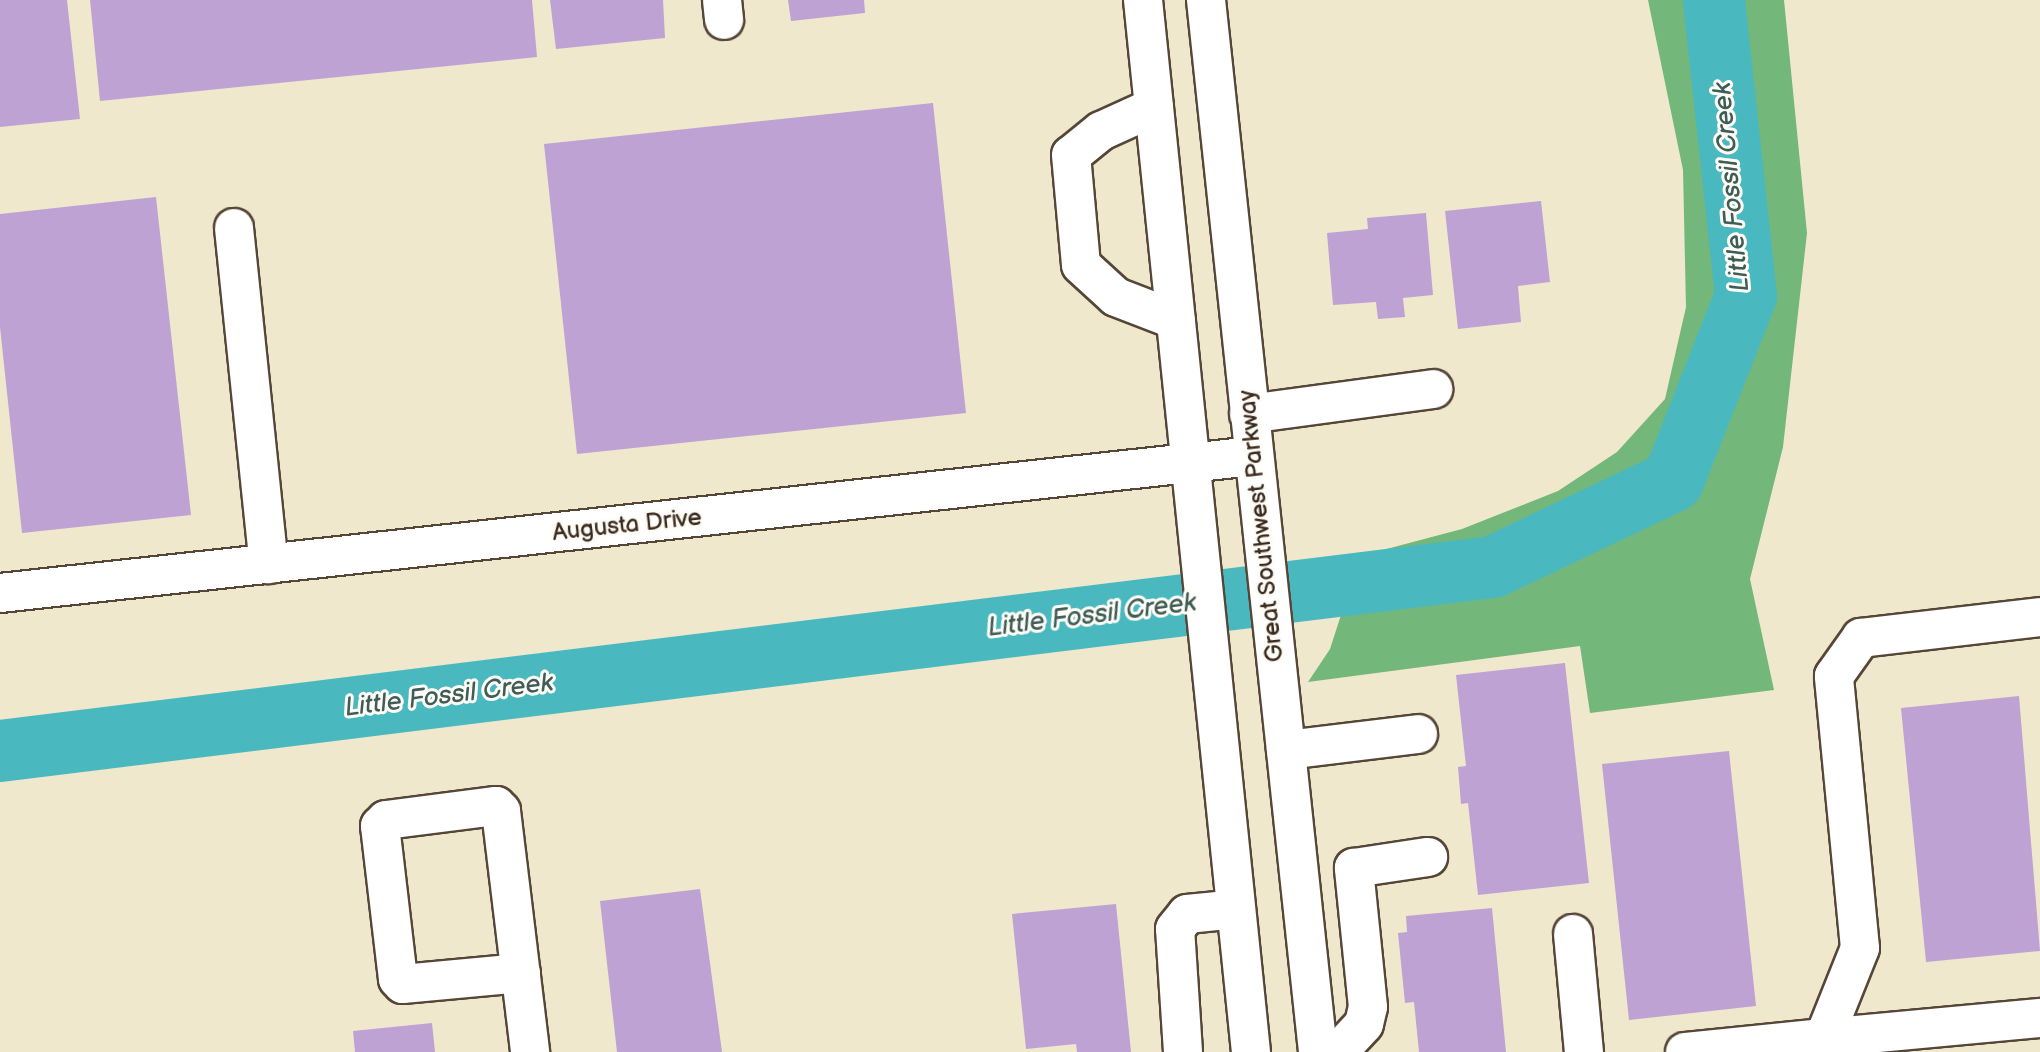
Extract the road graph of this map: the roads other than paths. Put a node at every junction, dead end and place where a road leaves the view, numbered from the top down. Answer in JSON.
{"nodes":[{"id":1,"x":1143,"y":0,"type":"edge"},
{"id":2,"x":1206,"y":0,"type":"edge"},
{"id":3,"x":1154,"y":107,"type":"junction"},
{"id":4,"x":234,"y":228,"type":"dead end"},
{"id":5,"x":1176,"y":320,"type":"junction"},
{"id":6,"x":1433,"y":389,"type":"dead end"},
{"id":7,"x":1249,"y":414,"type":"junction"},
{"id":8,"x":1255,"y":472,"type":"junction"},
{"id":9,"x":1192,"y":480,"type":"junction"},
{"id":10,"x":269,"y":564,"type":"junction"},
{"id":11,"x":0,"y":593,"type":"edge"},
{"id":12,"x":2040,"y":617,"type":"edge"},
{"id":13,"x":1418,"y":734,"type":"dead end"},
{"id":14,"x":1286,"y":750,"type":"junction"},
{"id":15,"x":1428,"y":857,"type":"dead end"},
{"id":16,"x":1354,"y":868,"type":"junction"},
{"id":17,"x":1299,"y":874,"type":"junction"},
{"id":18,"x":1236,"y":909,"type":"junction"},
{"id":19,"x":1573,"y":934,"type":"dead end"},
{"id":20,"x":521,"y":973,"type":"junction"},
{"id":21,"x":2040,"y":1018,"type":"edge"},
{"id":22,"x":1825,"y":1045,"type":"edge"},
{"id":23,"x":530,"y":1052,"type":"edge"},
{"id":24,"x":1183,"y":1052,"type":"edge"},
{"id":25,"x":1251,"y":1052,"type":"edge"},
{"id":26,"x":1318,"y":1052,"type":"edge"},
{"id":27,"x":1338,"y":1052,"type":"edge"},
{"id":28,"x":1584,"y":1052,"type":"edge"},
{"id":29,"x":1685,"y":1052,"type":"edge"}],
"edges":[{"from":1,"to":3,"type":"street"},
{"from":2,"to":7,"type":"street","name":"Great Southwest Parkway"},
{"from":3,"to":5,"type":"street"},
{"from":3,"to":5,"type":"street"},
{"from":4,"to":10,"type":"street"},
{"from":5,"to":9,"type":"street"},
{"from":6,"to":7,"type":"street"},
{"from":7,"to":8,"type":"street","name":"Great Southwest Parkway"},
{"from":8,"to":9,"type":"street","name":"Augusta Drive"},
{"from":8,"to":14,"type":"street","name":"Great Southwest Parkway"},
{"from":9,"to":10,"type":"street","name":"Augusta Drive"},
{"from":9,"to":18,"type":"street"},
{"from":10,"to":11,"type":"street","name":"Augusta Drive"},
{"from":12,"to":22,"type":"street"},
{"from":13,"to":14,"type":"street"},
{"from":14,"to":17,"type":"street","name":"Great Southwest Parkway"},
{"from":15,"to":16,"type":"street"},
{"from":16,"to":17,"type":"street"},
{"from":16,"to":27,"type":"street"},
{"from":17,"to":26,"type":"street","name":"Great Southwest Parkway"},
{"from":18,"to":24,"type":"street"},
{"from":18,"to":25,"type":"street"},
{"from":19,"to":28,"type":"street"},
{"from":20,"to":20,"type":"street"},
{"from":20,"to":23,"type":"street"},
{"from":21,"to":22,"type":"street"},
{"from":22,"to":29,"type":"street"}]}
